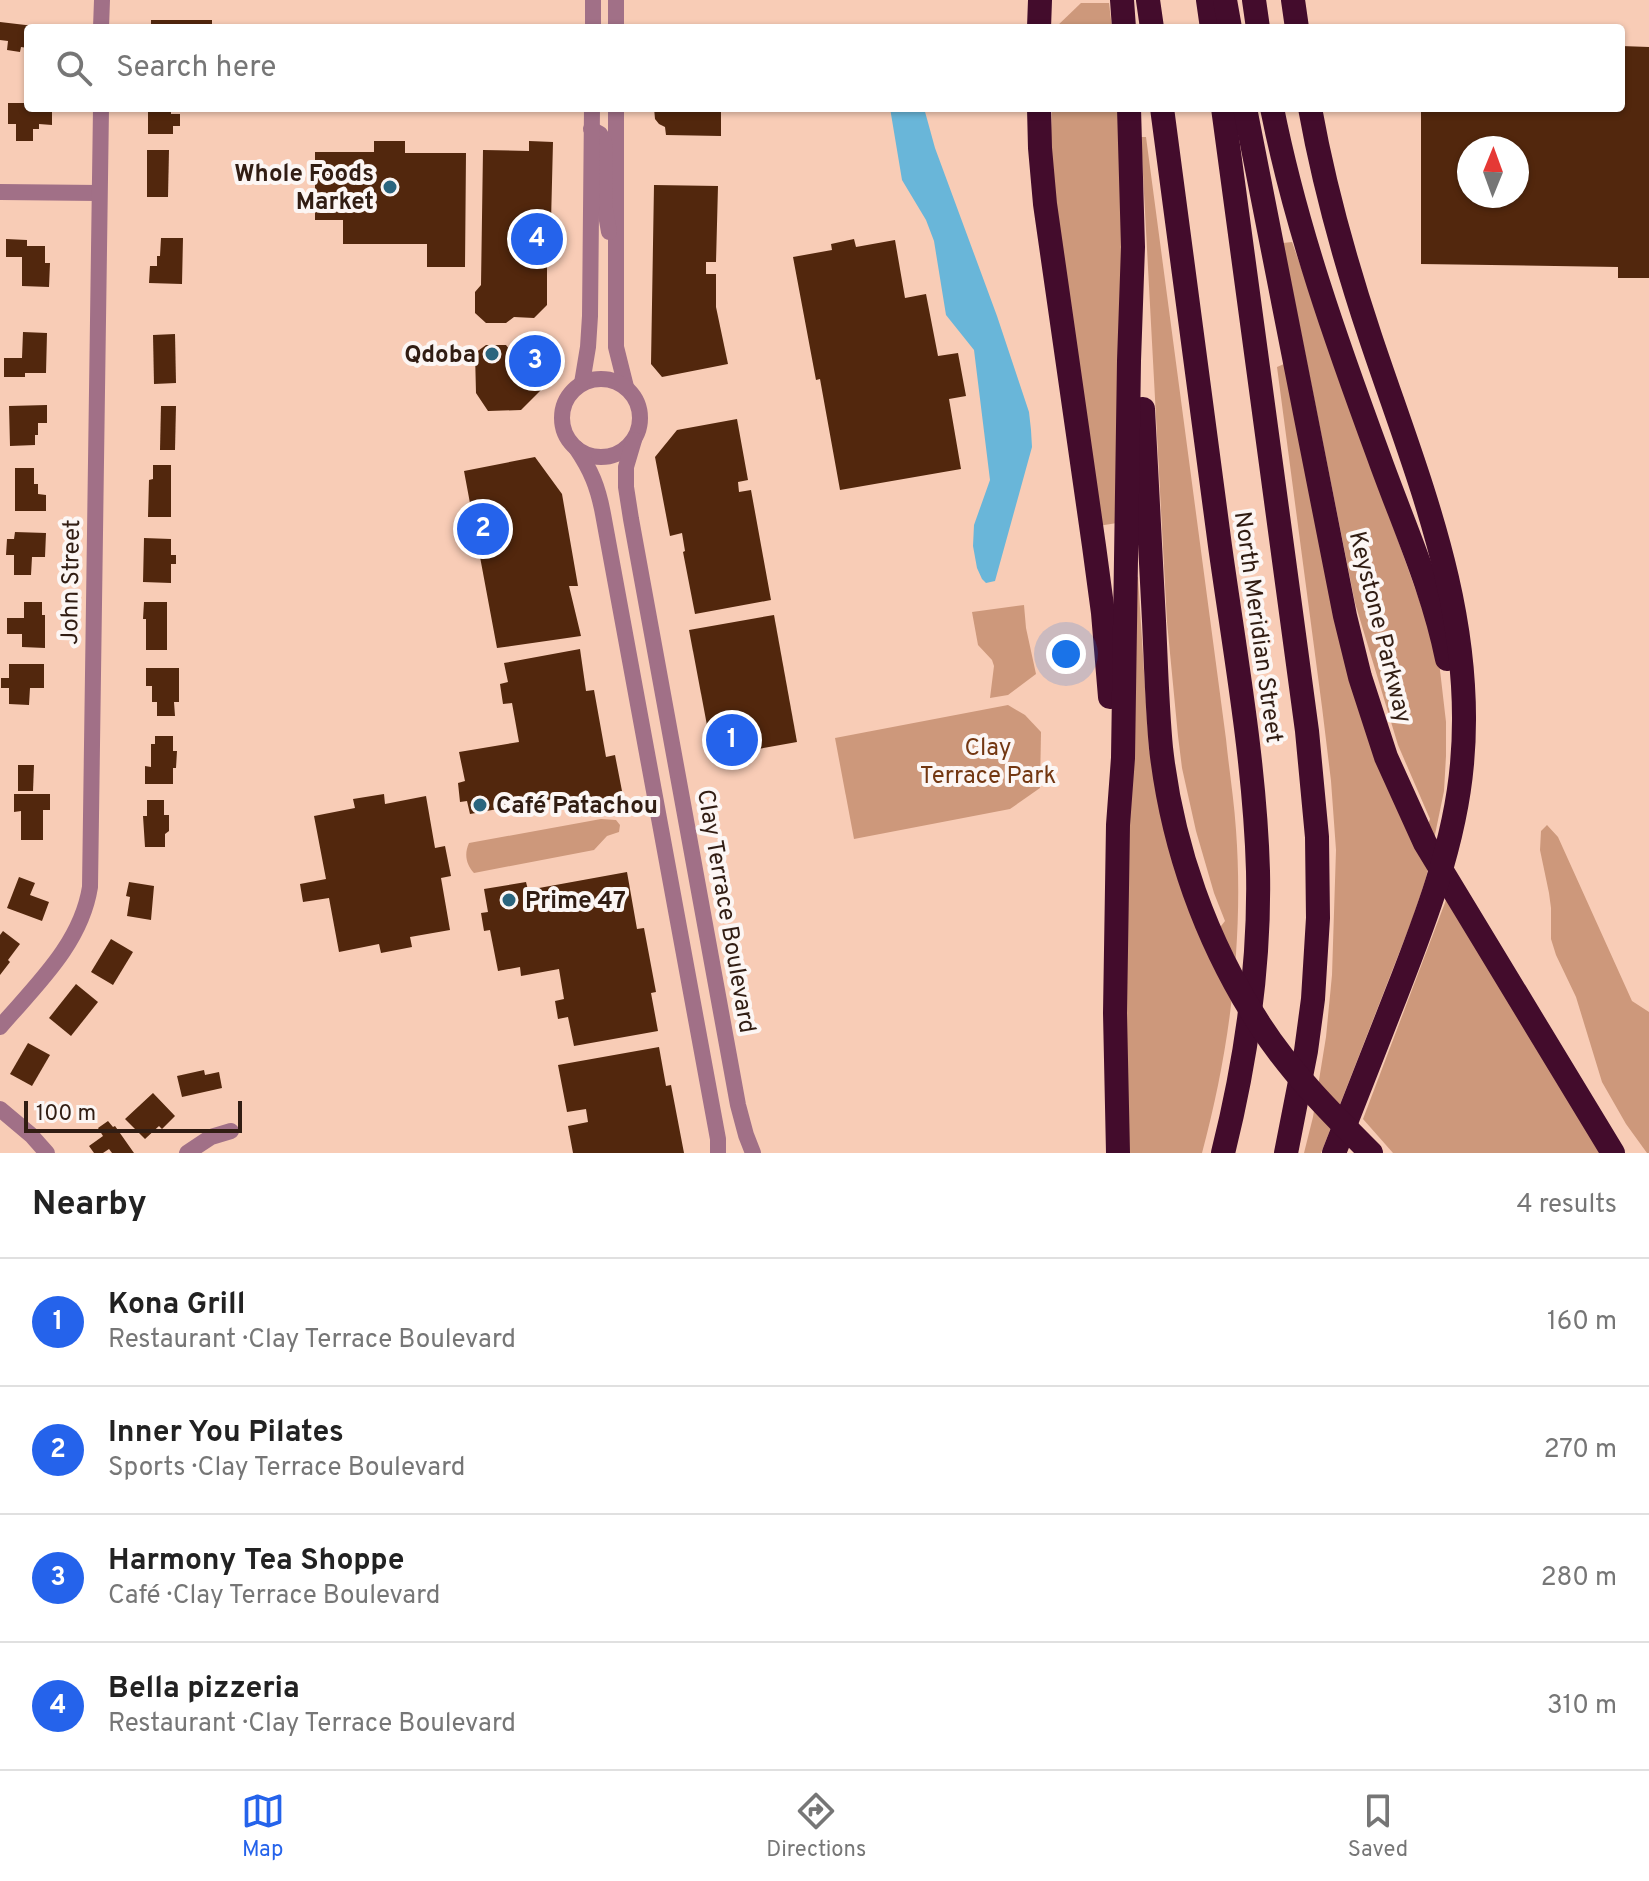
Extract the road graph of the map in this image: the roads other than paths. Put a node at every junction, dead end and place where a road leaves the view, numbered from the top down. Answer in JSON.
{"nodes":[{"id":1,"x":102,"y":0,"type":"edge"},
{"id":2,"x":593,"y":0,"type":"edge"},
{"id":3,"x":616,"y":0,"type":"edge"},
{"id":4,"x":1040,"y":0,"type":"edge"},
{"id":5,"x":1122,"y":0,"type":"edge"},
{"id":6,"x":1148,"y":0,"type":"edge"},
{"id":7,"x":1208,"y":0,"type":"edge"},
{"id":8,"x":1225,"y":0,"type":"edge"},
{"id":9,"x":1254,"y":0,"type":"edge"},
{"id":10,"x":1293,"y":0,"type":"edge"},
{"id":11,"x":101,"y":24,"type":"edge"},
{"id":12,"x":593,"y":24,"type":"edge"},
{"id":13,"x":616,"y":24,"type":"edge"},
{"id":14,"x":1039,"y":24,"type":"edge"},
{"id":15,"x":1124,"y":24,"type":"edge"},
{"id":16,"x":1151,"y":24,"type":"edge"},
{"id":17,"x":1211,"y":24,"type":"edge"},
{"id":18,"x":1229,"y":24,"type":"edge"},
{"id":19,"x":1257,"y":24,"type":"edge"},
{"id":20,"x":1296,"y":24,"type":"edge"},
{"id":21,"x":101,"y":112,"type":"edge"},
{"id":22,"x":592,"y":112,"type":"edge"},
{"id":23,"x":616,"y":112,"type":"edge"},
{"id":24,"x":1039,"y":112,"type":"edge"},
{"id":25,"x":1129,"y":112,"type":"edge"},
{"id":26,"x":1163,"y":112,"type":"edge"},
{"id":27,"x":1224,"y":112,"type":"edge"},
{"id":28,"x":1246,"y":112,"type":"edge"},
{"id":29,"x":1273,"y":112,"type":"edge"},
{"id":30,"x":1311,"y":112,"type":"edge"},
{"id":31,"x":591,"y":129,"type":"junction"},
{"id":32,"x":0,"y":192,"type":"edge"},
{"id":33,"x":99,"y":193,"type":"junction"},
{"id":34,"x":1133,"y":247,"type":"junction"},
{"id":35,"x":617,"y":273,"type":"junction"},
{"id":36,"x":582,"y":383,"type":"junction"},
{"id":37,"x":626,"y":387,"type":"junction"},
{"id":38,"x":634,"y":440,"type":"junction"},
{"id":39,"x":576,"y":448,"type":"junction"},
{"id":40,"x":1118,"y":825,"type":"junction"},
{"id":41,"x":1445,"y":853,"type":"junction"},
{"id":42,"x":1115,"y":1013,"type":"junction"},
{"id":43,"x":0,"y":1027,"type":"edge"},
{"id":44,"x":0,"y":1109,"type":"edge"},
{"id":45,"x":231,"y":1131,"type":"dead end"},
{"id":46,"x":1366,"y":1148,"type":"edge"},
{"id":47,"x":47,"y":1153,"type":"edge"},
{"id":48,"x":187,"y":1153,"type":"edge"},
{"id":49,"x":718,"y":1153,"type":"edge"},
{"id":50,"x":753,"y":1153,"type":"edge"},
{"id":51,"x":1101,"y":1153,"type":"edge"},
{"id":52,"x":1118,"y":1153,"type":"edge"},
{"id":53,"x":1223,"y":1153,"type":"edge"},
{"id":54,"x":1286,"y":1153,"type":"edge"},
{"id":55,"x":1334,"y":1153,"type":"edge"},
{"id":56,"x":1613,"y":1153,"type":"edge"}],
"edges":[{"from":1,"to":11,"type":"street"},
{"from":2,"to":12,"type":"street"},
{"from":3,"to":13,"type":"street"},
{"from":4,"to":14,"type":"highway"},
{"from":5,"to":15,"type":"highway"},
{"from":6,"to":16,"type":"highway"},
{"from":7,"to":17,"type":"highway"},
{"from":8,"to":18,"type":"highway"},
{"from":9,"to":19,"type":"highway"},
{"from":10,"to":20,"type":"highway"},
{"from":21,"to":33,"type":"street","name":"John Street"},
{"from":22,"to":31,"type":"street"},
{"from":23,"to":35,"type":"street"},
{"from":24,"to":40,"type":"highway"},
{"from":25,"to":34,"type":"highway"},
{"from":26,"to":53,"type":"highway","name":"North Meridian Street"},
{"from":27,"to":54,"type":"highway","name":"North Meridian Street"},
{"from":28,"to":56,"type":"highway","name":"Keystone Parkway"},
{"from":29,"to":41,"type":"highway"},
{"from":30,"to":41,"type":"highway"},
{"from":31,"to":35,"type":"street"},
{"from":31,"to":36,"type":"street"},
{"from":32,"to":33,"type":"street"},
{"from":33,"to":43,"type":"street","name":"John Street"},
{"from":34,"to":40,"type":"highway"},
{"from":34,"to":46,"type":"highway"},
{"from":35,"to":37,"type":"street"},
{"from":36,"to":37,"type":"street"},
{"from":36,"to":39,"type":"street"},
{"from":37,"to":38,"type":"street"},
{"from":38,"to":39,"type":"street"},
{"from":38,"to":50,"type":"street","name":"Clay Terrace Boulevard"},
{"from":39,"to":49,"type":"street","name":"Clay Terrace Boulevard"},
{"from":40,"to":42,"type":"highway"},
{"from":41,"to":55,"type":"highway"},
{"from":42,"to":51,"type":"highway"},
{"from":42,"to":52,"type":"highway"},
{"from":44,"to":47,"type":"street"},
{"from":45,"to":48,"type":"street"}]}
